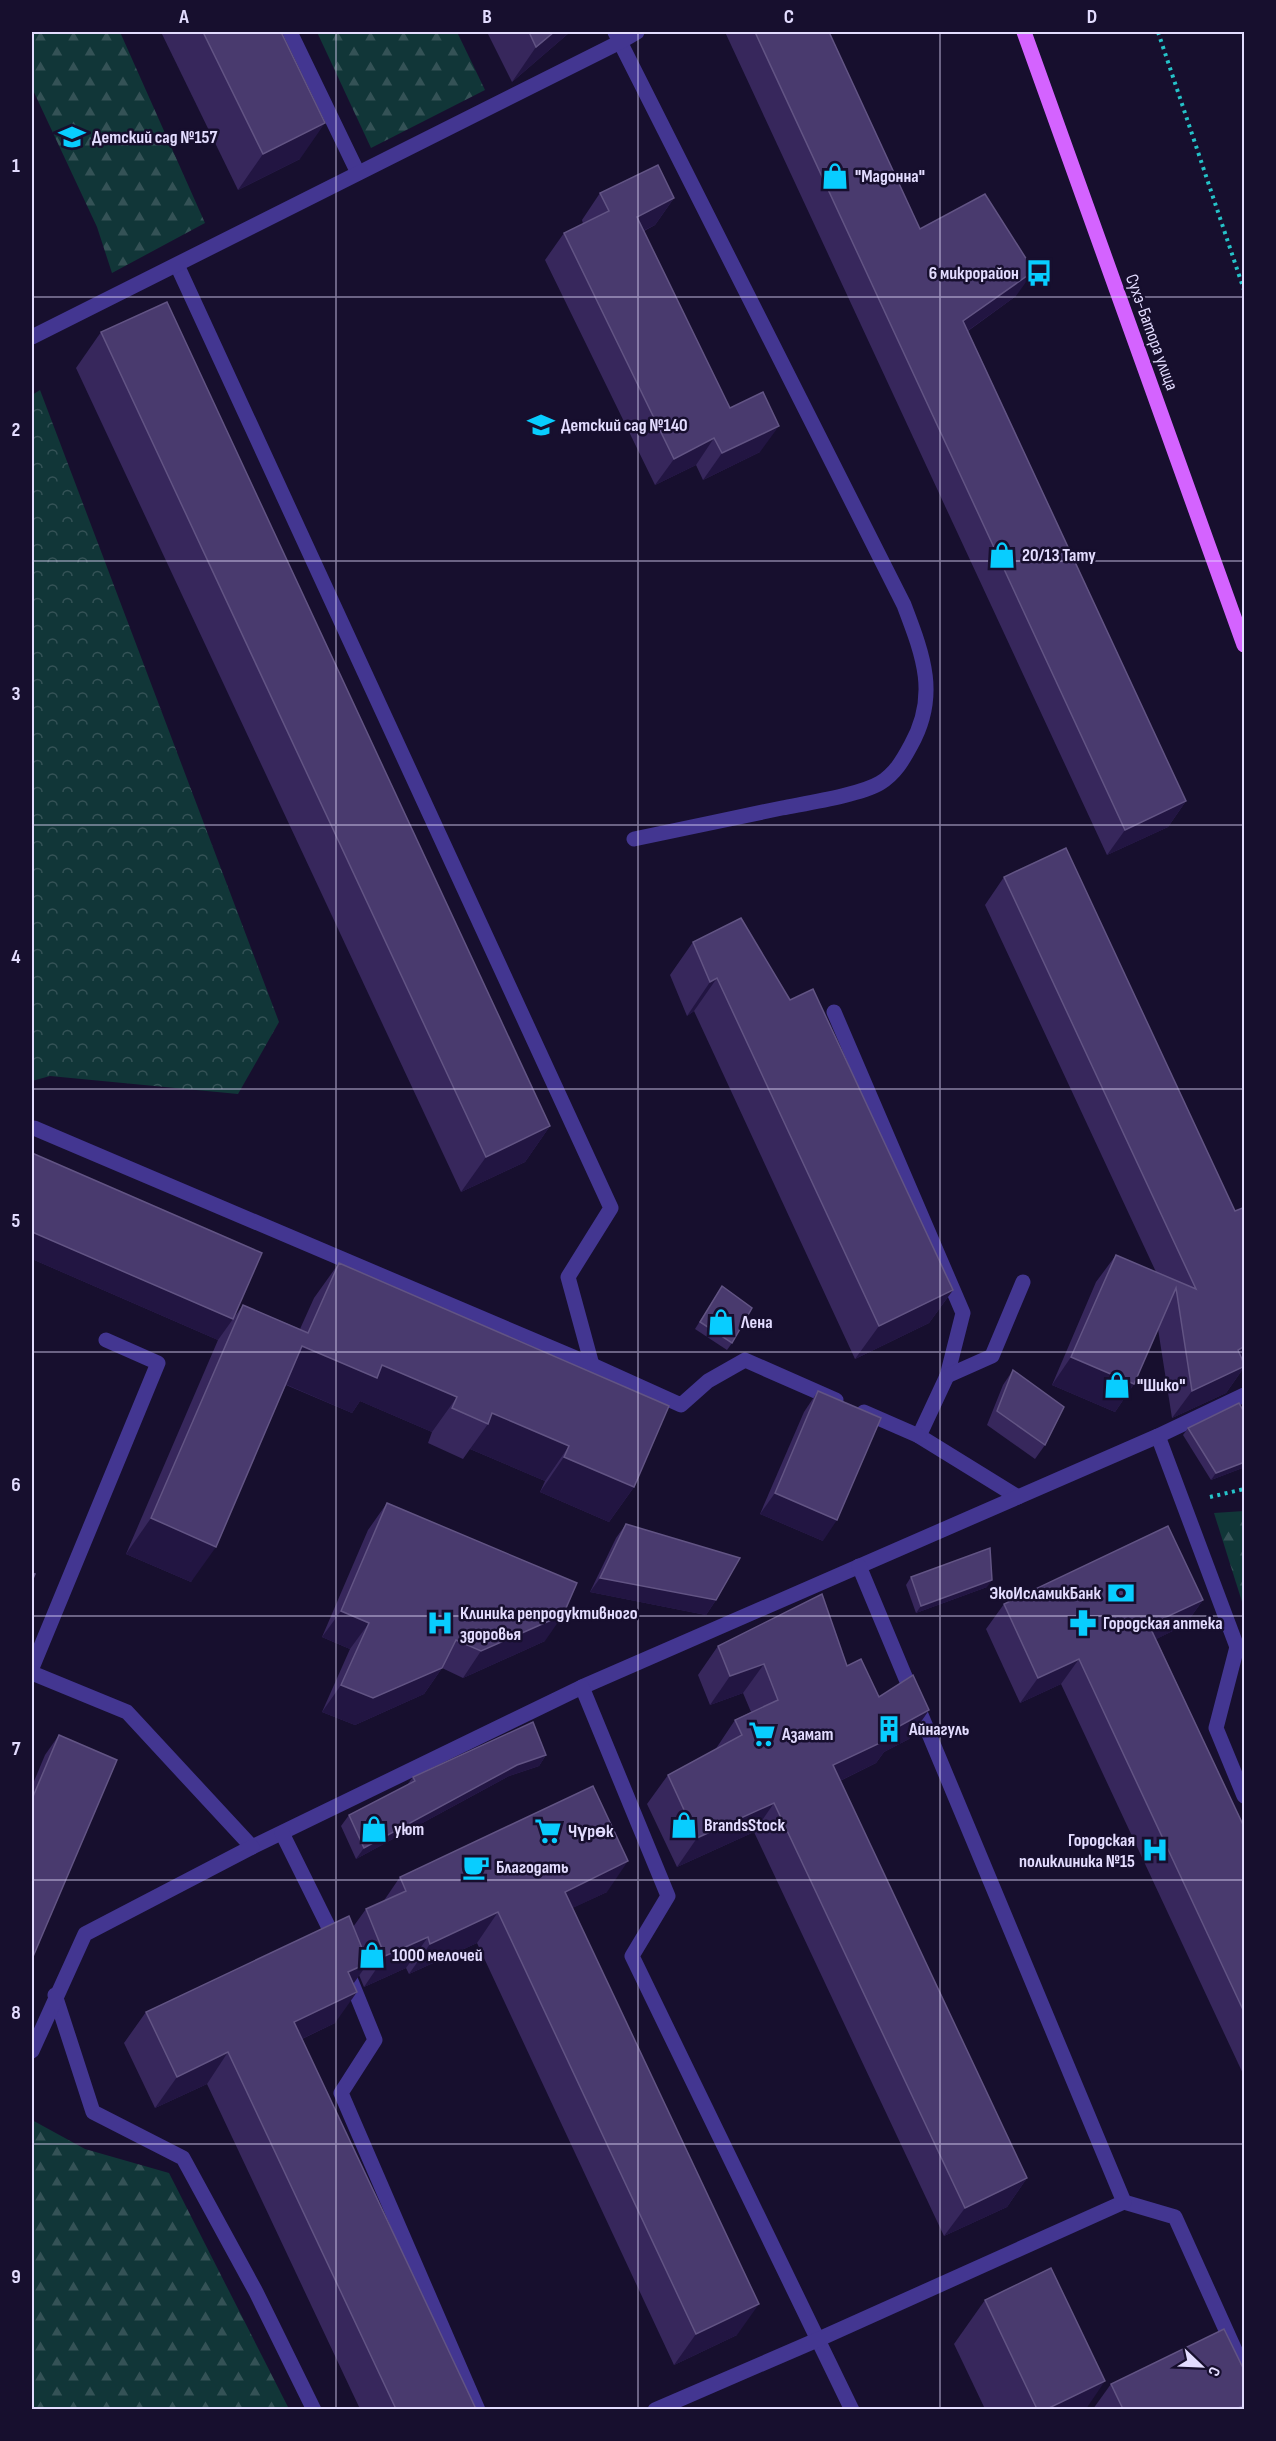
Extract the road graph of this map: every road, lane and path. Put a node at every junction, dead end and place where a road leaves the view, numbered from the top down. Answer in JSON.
{"nodes":[{"id":1,"x":290,"y":32,"type":"edge"},
{"id":2,"x":637,"y":32,"type":"edge"},
{"id":3,"x":1024,"y":32,"type":"edge"},
{"id":4,"x":1158,"y":32,"type":"edge"},
{"id":5,"x":618,"y":37,"type":"edge"},
{"id":6,"x":358,"y":173,"type":"junction"},
{"id":7,"x":177,"y":265,"type":"junction"},
{"id":8,"x":1245,"y":290,"type":"edge"},
{"id":9,"x":32,"y":337,"type":"edge"},
{"id":10,"x":1245,"y":645,"type":"edge"},
{"id":11,"x":634,"y":839,"type":"dead end"},
{"id":12,"x":834,"y":1012,"type":"dead end"},
{"id":13,"x":34,"y":1128,"type":"dead end"},
{"id":14,"x":1023,"y":1282,"type":"dead end"},
{"id":15,"x":106,"y":1340,"type":"dead end"},
{"id":16,"x":592,"y":1365,"type":"junction"},
{"id":17,"x":947,"y":1376,"type":"junction"},
{"id":18,"x":1245,"y":1395,"type":"edge"},
{"id":19,"x":1158,"y":1436,"type":"junction"},
{"id":20,"x":919,"y":1437,"type":"junction"},
{"id":21,"x":1018,"y":1497,"type":"junction"},
{"id":22,"x":859,"y":1566,"type":"junction"},
{"id":23,"x":32,"y":1668,"type":"edge"},
{"id":24,"x":32,"y":1673,"type":"edge"},
{"id":25,"x":582,"y":1687,"type":"junction"},
{"id":26,"x":1245,"y":1796,"type":"edge"},
{"id":27,"x":282,"y":1833,"type":"junction"},
{"id":28,"x":252,"y":1847,"type":"junction"},
{"id":29,"x":56,"y":1995,"type":"junction"},
{"id":30,"x":32,"y":2051,"type":"edge"},
{"id":31,"x":1124,"y":2202,"type":"junction"},
{"id":32,"x":817,"y":2340,"type":"junction"},
{"id":33,"x":1245,"y":2370,"type":"edge"},
{"id":34,"x":314,"y":2409,"type":"edge"},
{"id":35,"x":478,"y":2409,"type":"edge"},
{"id":36,"x":655,"y":2409,"type":"edge"},
{"id":37,"x":852,"y":2409,"type":"edge"}],
"edges":[{"from":1,"to":6,"type":"lane"},
{"from":2,"to":5,"type":"lane"},
{"from":3,"to":10,"type":"main road","name":"Сухэ-Батора улица"},
{"from":4,"to":8,"type":"path"},
{"from":5,"to":6,"type":"lane"},
{"from":5,"to":11,"type":"lane"},
{"from":6,"to":7,"type":"lane"},
{"from":7,"to":9,"type":"lane"},
{"from":7,"to":16,"type":"lane"},
{"from":12,"to":17,"type":"lane"},
{"from":13,"to":16,"type":"lane"},
{"from":14,"to":17,"type":"lane"},
{"from":15,"to":23,"type":"lane"},
{"from":16,"to":20,"type":"lane"},
{"from":17,"to":20,"type":"lane"},
{"from":18,"to":19,"type":"lane"},
{"from":19,"to":21,"type":"lane"},
{"from":19,"to":26,"type":"lane"},
{"from":20,"to":21,"type":"lane"},
{"from":21,"to":22,"type":"lane"},
{"from":22,"to":25,"type":"lane"},
{"from":22,"to":31,"type":"lane"},
{"from":24,"to":28,"type":"lane"},
{"from":25,"to":27,"type":"lane"},
{"from":25,"to":32,"type":"lane"},
{"from":27,"to":28,"type":"lane"},
{"from":27,"to":35,"type":"lane"},
{"from":28,"to":29,"type":"lane"},
{"from":29,"to":30,"type":"lane"},
{"from":29,"to":34,"type":"lane"},
{"from":31,"to":32,"type":"lane"},
{"from":31,"to":33,"type":"lane"},
{"from":32,"to":36,"type":"lane"},
{"from":32,"to":37,"type":"lane"}]}
